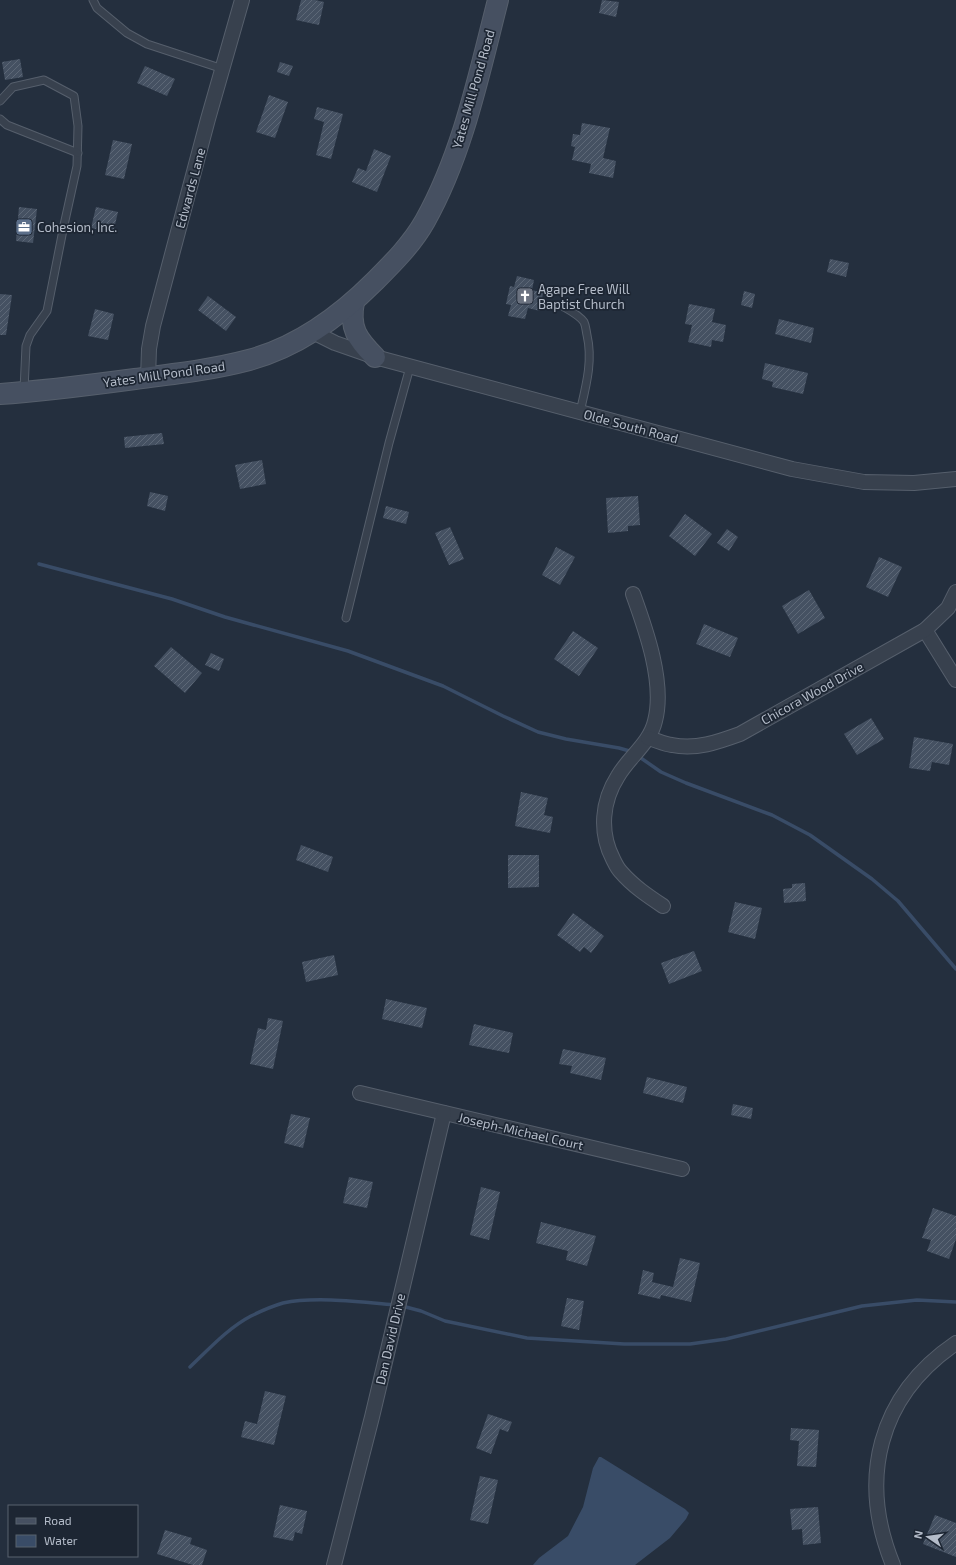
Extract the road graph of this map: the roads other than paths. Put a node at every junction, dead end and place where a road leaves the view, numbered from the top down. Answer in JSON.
{"nodes":[{"id":1,"x":93,"y":0,"type":"edge"},
{"id":2,"x":242,"y":0,"type":"edge"},
{"id":3,"x":498,"y":0,"type":"edge"},
{"id":4,"x":222,"y":69,"type":"junction"},
{"id":5,"x":0,"y":101,"type":"edge"},
{"id":6,"x":0,"y":119,"type":"edge"},
{"id":7,"x":78,"y":153,"type":"junction"},
{"id":8,"x":354,"y":302,"type":"junction"},
{"id":9,"x":564,"y":307,"type":"dead end"},
{"id":10,"x":313,"y":332,"type":"junction"},
{"id":11,"x":375,"y":357,"type":"junction"},
{"id":12,"x":410,"y":367,"type":"junction"},
{"id":13,"x":148,"y":378,"type":"junction"},
{"id":14,"x":24,"y":392,"type":"junction"},
{"id":15,"x":0,"y":394,"type":"edge"},
{"id":16,"x":580,"y":412,"type":"junction"},
{"id":17,"x":956,"y":479,"type":"edge"},
{"id":18,"x":956,"y":592,"type":"edge"},
{"id":19,"x":633,"y":594,"type":"dead end"},
{"id":20,"x":346,"y":618,"type":"dead end"},
{"id":21,"x":925,"y":630,"type":"junction"},
{"id":22,"x":956,"y":680,"type":"edge"},
{"id":23,"x":648,"y":738,"type":"junction"},
{"id":24,"x":663,"y":906,"type":"dead end"},
{"id":25,"x":360,"y":1092,"type":"dead end"},
{"id":26,"x":444,"y":1113,"type":"junction"},
{"id":27,"x":682,"y":1169,"type":"dead end"},
{"id":28,"x":956,"y":1343,"type":"edge"},
{"id":29,"x":334,"y":1565,"type":"edge"},
{"id":30,"x":894,"y":1565,"type":"edge"}],
"edges":[{"from":1,"to":4,"type":"lane"},
{"from":2,"to":4,"type":"street","name":"Edwards Lane"},
{"from":3,"to":8,"type":"street","name":"Yates Mill Pond Road"},
{"from":4,"to":13,"type":"street","name":"Edwards Lane"},
{"from":5,"to":7,"type":"lane"},
{"from":6,"to":7,"type":"lane"},
{"from":7,"to":14,"type":"lane"},
{"from":8,"to":10,"type":"street","name":"Yates Mill Pond Road"},
{"from":8,"to":11,"type":"street"},
{"from":9,"to":16,"type":"lane"},
{"from":10,"to":11,"type":"street","name":"Olde South Road"},
{"from":10,"to":13,"type":"street","name":"Yates Mill Pond Road"},
{"from":11,"to":12,"type":"street","name":"Olde South Road"},
{"from":12,"to":16,"type":"street","name":"Olde South Road"},
{"from":12,"to":20,"type":"lane"},
{"from":13,"to":14,"type":"street","name":"Yates Mill Pond Road"},
{"from":14,"to":15,"type":"street","name":"Yates Mill Pond Road"},
{"from":16,"to":17,"type":"street","name":"Olde South Road"},
{"from":18,"to":21,"type":"street","name":"Chicora Wood Drive"},
{"from":19,"to":23,"type":"street"},
{"from":21,"to":22,"type":"street"},
{"from":21,"to":23,"type":"street","name":"Chicora Wood Drive"},
{"from":23,"to":24,"type":"street"},
{"from":25,"to":26,"type":"street","name":"Joseph-Michael Court"},
{"from":26,"to":27,"type":"street","name":"Joseph-Michael Court"},
{"from":26,"to":29,"type":"street","name":"Dan David Drive"},
{"from":28,"to":30,"type":"street"}]}
